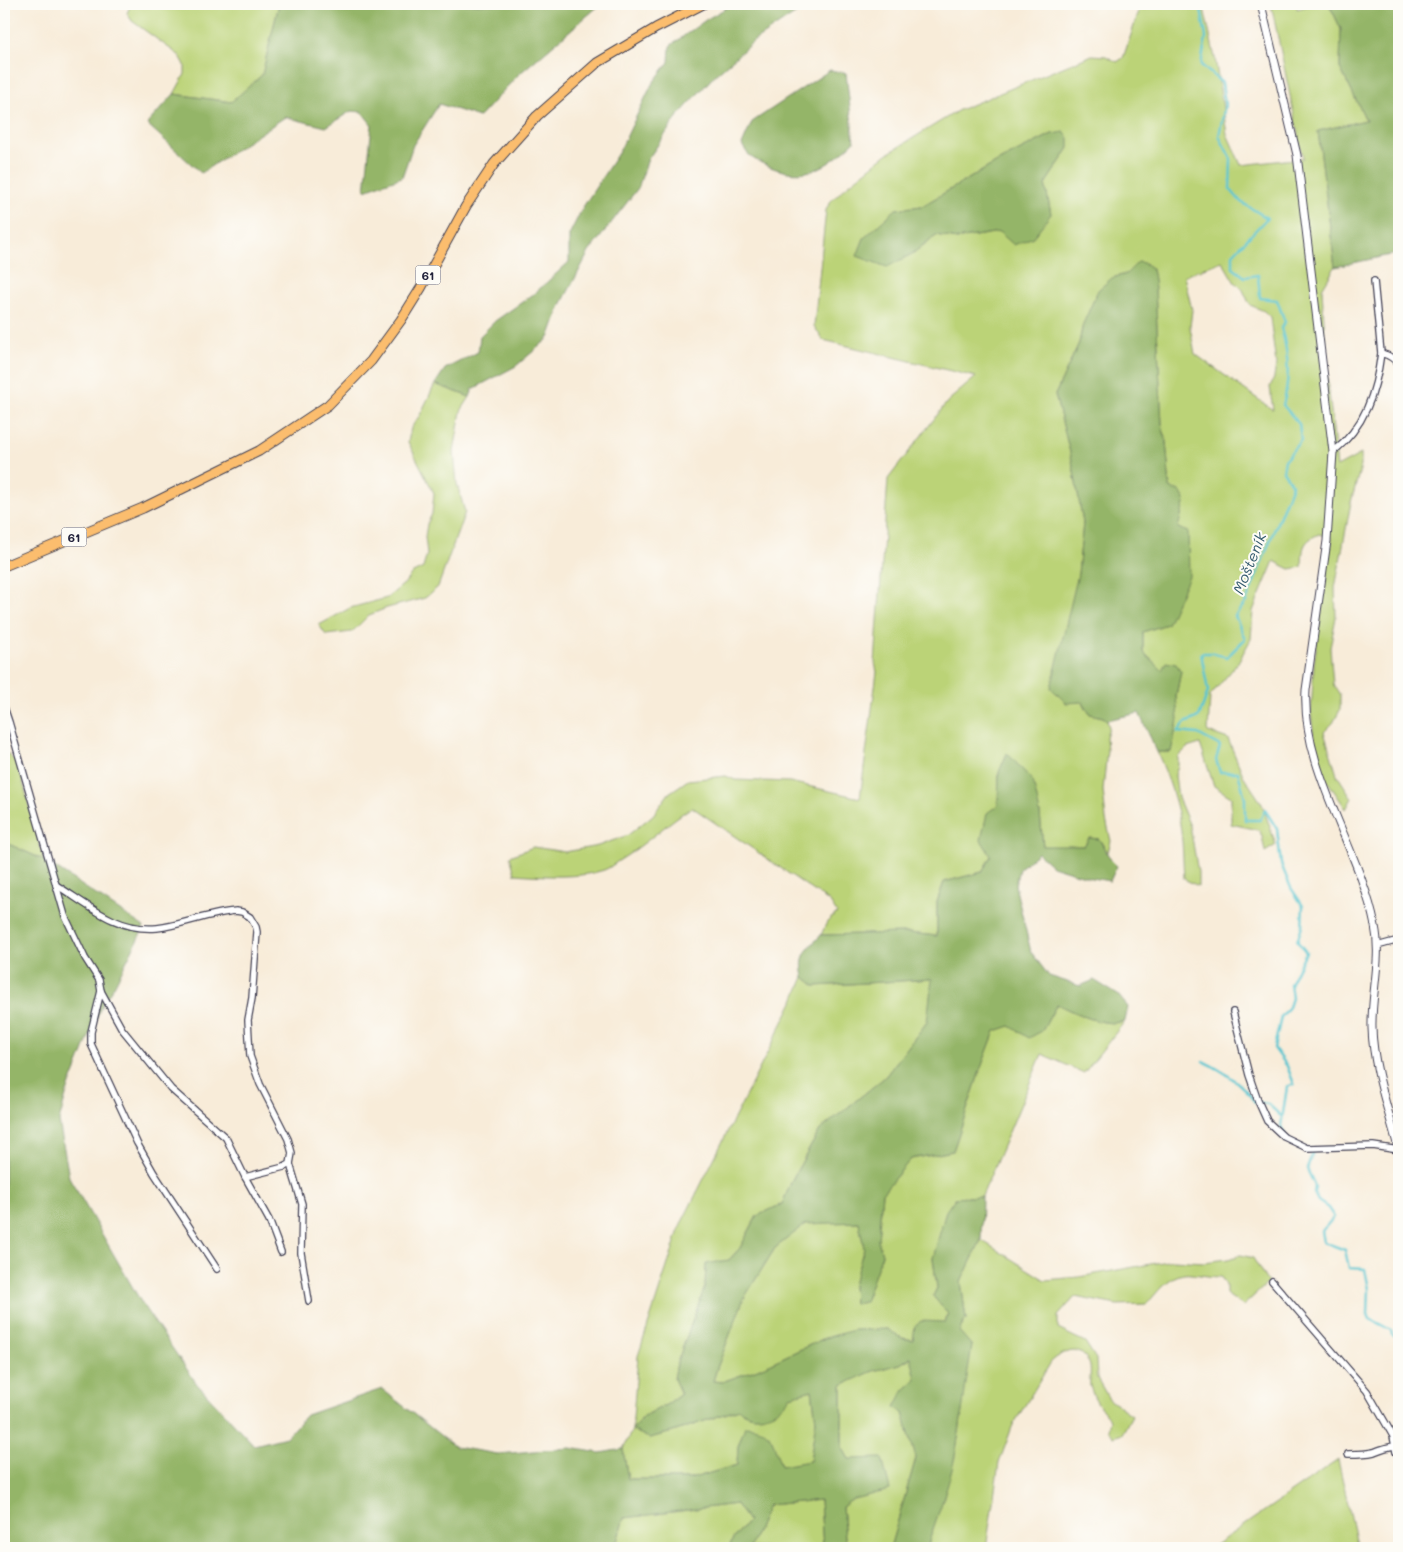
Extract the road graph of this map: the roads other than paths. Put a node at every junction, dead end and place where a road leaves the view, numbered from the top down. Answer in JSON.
{"nodes":[{"id":1,"x":704,"y":4,"type":"edge"},
{"id":2,"x":1261,"y":4,"type":"edge"},
{"id":3,"x":692,"y":6,"type":"edge"},
{"id":4,"x":1374,"y":281,"type":"dead end"},
{"id":5,"x":1381,"y":353,"type":"junction"},
{"id":6,"x":1399,"y":366,"type":"edge"},
{"id":7,"x":1333,"y":452,"type":"junction"},
{"id":8,"x":4,"y":566,"type":"edge"},
{"id":9,"x":4,"y":707,"type":"edge"},
{"id":10,"x":56,"y":885,"type":"junction"},
{"id":11,"x":1399,"y":940,"type":"edge"},
{"id":12,"x":1378,"y":946,"type":"junction"},
{"id":13,"x":101,"y":991,"type":"junction"},
{"id":14,"x":1233,"y":1012,"type":"dead end"},
{"id":15,"x":1399,"y":1150,"type":"edge"},
{"id":16,"x":290,"y":1164,"type":"junction"},
{"id":17,"x":245,"y":1176,"type":"junction"},
{"id":18,"x":281,"y":1252,"type":"dead end"},
{"id":19,"x":217,"y":1269,"type":"dead end"},
{"id":20,"x":1272,"y":1281,"type":"dead end"},
{"id":21,"x":310,"y":1301,"type":"dead end"},
{"id":22,"x":1395,"y":1446,"type":"junction"},
{"id":23,"x":1348,"y":1454,"type":"dead end"},
{"id":24,"x":1399,"y":1456,"type":"edge"}],
"edges":[{"from":1,"to":3,"type":"main road","number":"61"},
{"from":2,"to":7,"type":"street"},
{"from":3,"to":8,"type":"main road","number":"61"},
{"from":4,"to":5,"type":"street"},
{"from":5,"to":6,"type":"street"},
{"from":5,"to":7,"type":"street"},
{"from":7,"to":12,"type":"street"},
{"from":9,"to":10,"type":"street"},
{"from":10,"to":13,"type":"street"},
{"from":10,"to":16,"type":"street"},
{"from":11,"to":12,"type":"street"},
{"from":12,"to":15,"type":"street"},
{"from":13,"to":17,"type":"street"},
{"from":13,"to":19,"type":"street"},
{"from":14,"to":15,"type":"street"},
{"from":16,"to":17,"type":"street"},
{"from":16,"to":21,"type":"street"},
{"from":17,"to":18,"type":"street"},
{"from":20,"to":22,"type":"street"},
{"from":22,"to":23,"type":"street"},
{"from":22,"to":24,"type":"street"}]}
